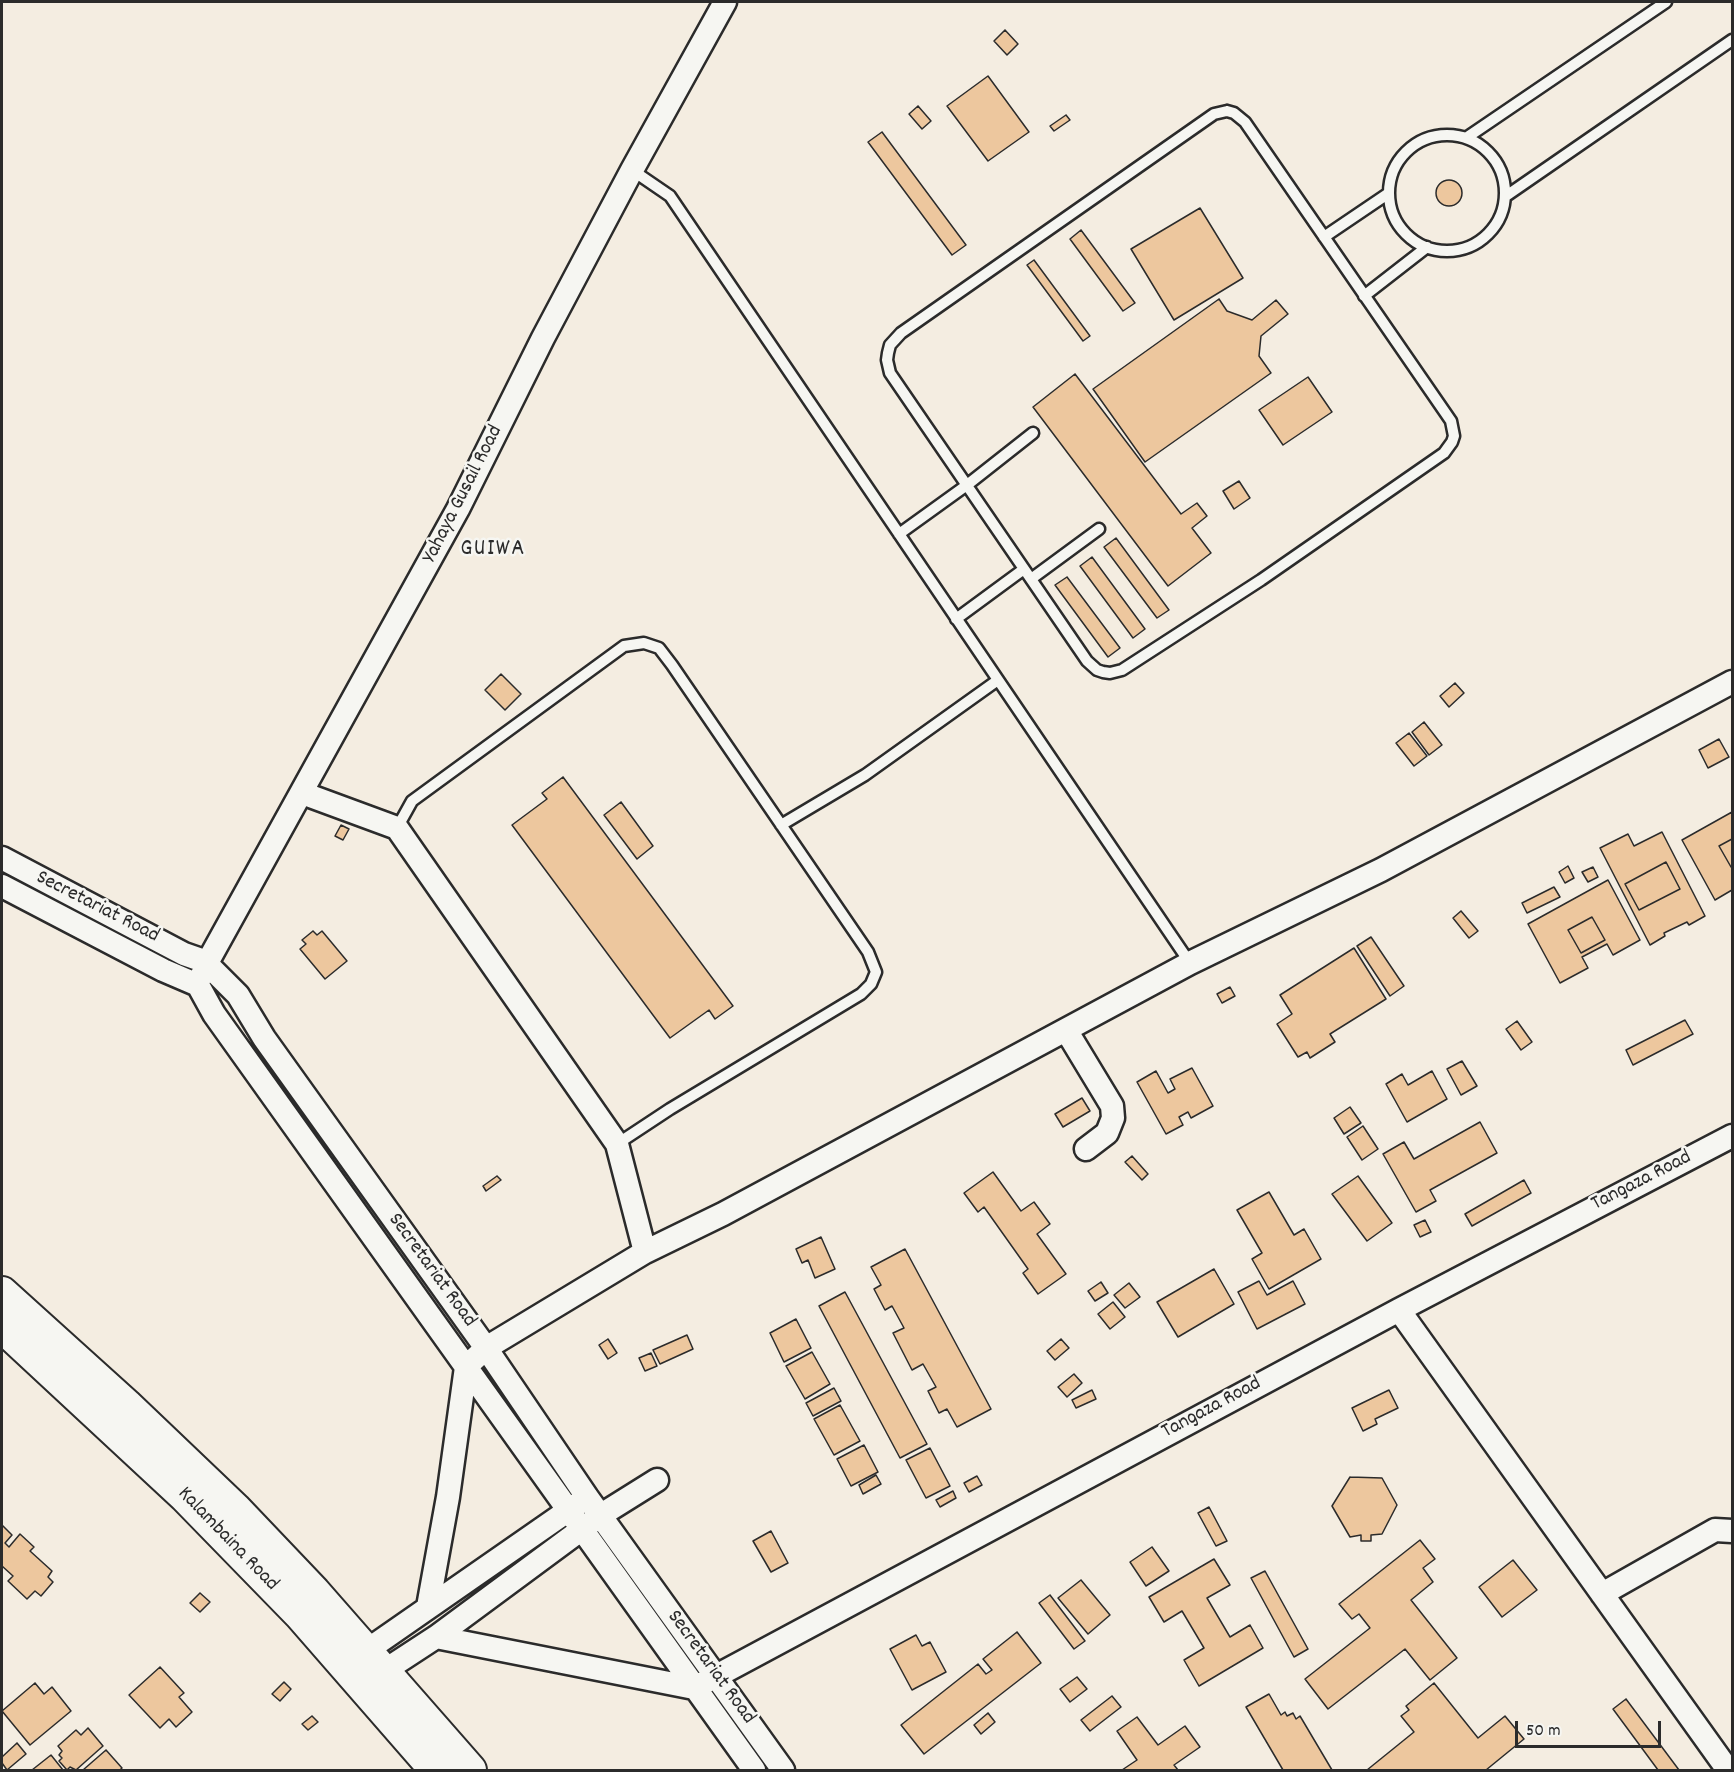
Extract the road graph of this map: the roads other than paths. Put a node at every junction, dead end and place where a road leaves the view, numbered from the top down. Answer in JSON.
{"nodes":[{"id":1,"x":725,"y":2,"type":"edge"},
{"id":2,"x":1666,"y":2,"type":"edge"},
{"id":3,"x":1732,"y":40,"type":"edge"},
{"id":4,"x":1466,"y":138,"type":"junction"},
{"id":5,"x":632,"y":170,"type":"junction"},
{"id":6,"x":1389,"y":193,"type":"junction"},
{"id":7,"x":1506,"y":196,"type":"junction"},
{"id":8,"x":1324,"y":237,"type":"junction"},
{"id":9,"x":1427,"y":247,"type":"junction"},
{"id":10,"x":1364,"y":296,"type":"junction"},
{"id":11,"x":1033,"y":433,"type":"dead end"},
{"id":12,"x":967,"y":486,"type":"junction"},
{"id":13,"x":1100,"y":530,"type":"dead end"},
{"id":14,"x":899,"y":534,"type":"junction"},
{"id":15,"x":1024,"y":569,"type":"junction"},
{"id":16,"x":1031,"y":579,"type":"junction"},
{"id":17,"x":956,"y":619,"type":"junction"},
{"id":18,"x":998,"y":680,"type":"junction"},
{"id":19,"x":1732,"y":682,"type":"edge"},
{"id":20,"x":302,"y":793,"type":"junction"},
{"id":21,"x":781,"y":825,"type":"junction"},
{"id":22,"x":397,"y":828,"type":"junction"},
{"id":23,"x":2,"y":858,"type":"edge"},
{"id":24,"x":2,"y":886,"type":"edge"},
{"id":25,"x":207,"y":963,"type":"junction"},
{"id":26,"x":1190,"y":963,"type":"junction"},
{"id":27,"x":198,"y":985,"type":"junction"},
{"id":28,"x":1066,"y":1030,"type":"junction"},
{"id":29,"x":1732,"y":1136,"type":"edge"},
{"id":30,"x":617,"y":1144,"type":"junction"},
{"id":31,"x":1086,"y":1149,"type":"dead end"},
{"id":32,"x":645,"y":1252,"type":"junction"},
{"id":33,"x":2,"y":1293,"type":"edge"},
{"id":34,"x":1399,"y":1310,"type":"junction"},
{"id":35,"x":2,"y":1326,"type":"edge"},
{"id":36,"x":486,"y":1347,"type":"junction"},
{"id":37,"x":466,"y":1367,"type":"junction"},
{"id":38,"x":657,"y":1480,"type":"dead end"},
{"id":39,"x":594,"y":1506,"type":"junction"},
{"id":40,"x":567,"y":1511,"type":"junction"},
{"id":41,"x":581,"y":1530,"type":"junction"},
{"id":42,"x":1732,"y":1531,"type":"edge"},
{"id":43,"x":1602,"y":1594,"type":"junction"},
{"id":44,"x":428,"y":1606,"type":"junction"},
{"id":45,"x":436,"y":1637,"type":"junction"},
{"id":46,"x":375,"y":1661,"type":"junction"},
{"id":47,"x":716,"y":1676,"type":"junction"},
{"id":48,"x":694,"y":1688,"type":"junction"},
{"id":49,"x":436,"y":1770,"type":"edge"},
{"id":50,"x":470,"y":1770,"type":"edge"},
{"id":51,"x":754,"y":1770,"type":"edge"},
{"id":52,"x":783,"y":1770,"type":"edge"},
{"id":53,"x":1728,"y":1770,"type":"edge"}],
"edges":[{"from":1,"to":5,"type":"street","name":"Yahaya Gusail Road"},
{"from":2,"to":4,"type":"lane"},
{"from":3,"to":7,"type":"lane"},
{"from":4,"to":6,"type":"lane"},
{"from":4,"to":7,"type":"lane"},
{"from":5,"to":14,"type":"lane"},
{"from":5,"to":20,"type":"street","name":"Yahaya Gusail Road"},
{"from":6,"to":8,"type":"lane"},
{"from":6,"to":9,"type":"lane"},
{"from":7,"to":9,"type":"lane"},
{"from":8,"to":10,"type":"lane"},
{"from":8,"to":12,"type":"lane"},
{"from":9,"to":10,"type":"lane"},
{"from":10,"to":16,"type":"lane"},
{"from":11,"to":12,"type":"lane"},
{"from":12,"to":14,"type":"lane"},
{"from":12,"to":15,"type":"lane"},
{"from":13,"to":16,"type":"lane"},
{"from":14,"to":17,"type":"lane"},
{"from":15,"to":16,"type":"lane"},
{"from":15,"to":17,"type":"lane"},
{"from":17,"to":18,"type":"lane"},
{"from":18,"to":21,"type":"lane"},
{"from":18,"to":26,"type":"lane"},
{"from":19,"to":26,"type":"street"},
{"from":20,"to":22,"type":"street"},
{"from":20,"to":25,"type":"street","name":"Yahaya Gusail Road"},
{"from":21,"to":22,"type":"lane"},
{"from":21,"to":30,"type":"lane"},
{"from":22,"to":30,"type":"street"},
{"from":23,"to":25,"type":"street","name":"Secretariat Road"},
{"from":24,"to":27,"type":"street","name":"Secretariat Road"},
{"from":25,"to":27,"type":"street","name":"Yahaya Gusail Road"},
{"from":25,"to":36,"type":"street","name":"Secretariat Road"},
{"from":26,"to":28,"type":"street"},
{"from":27,"to":37,"type":"street","name":"Secretariat Road"},
{"from":28,"to":31,"type":"street"},
{"from":28,"to":32,"type":"street"},
{"from":29,"to":34,"type":"street","name":"Tangaza Road"},
{"from":30,"to":32,"type":"street"},
{"from":32,"to":36,"type":"street"},
{"from":33,"to":46,"type":"main road"},
{"from":34,"to":43,"type":"street"},
{"from":34,"to":47,"type":"street","name":"Tangaza Road"},
{"from":35,"to":49,"type":"main road","name":"Kalambaina Road"},
{"from":36,"to":37,"type":"street"},
{"from":36,"to":39,"type":"street","name":"Secretariat Road"},
{"from":37,"to":40,"type":"street","name":"Secretariat Road"},
{"from":37,"to":44,"type":"street"},
{"from":38,"to":39,"type":"street"},
{"from":39,"to":40,"type":"street"},
{"from":39,"to":41,"type":"street"},
{"from":39,"to":47,"type":"street","name":"Secretariat Road"},
{"from":40,"to":41,"type":"street","name":"Secretariat Road"},
{"from":40,"to":44,"type":"street"},
{"from":41,"to":45,"type":"street"},
{"from":41,"to":48,"type":"street","name":"Secretariat Road"},
{"from":42,"to":43,"type":"street"},
{"from":43,"to":53,"type":"street"},
{"from":44,"to":46,"type":"street"},
{"from":45,"to":46,"type":"street"},
{"from":45,"to":48,"type":"street"},
{"from":46,"to":50,"type":"main road"},
{"from":47,"to":48,"type":"street","name":"Tangaza Road"},
{"from":47,"to":52,"type":"street","name":"Secretariat Road"},
{"from":48,"to":51,"type":"street","name":"Secretariat Road"}]}
